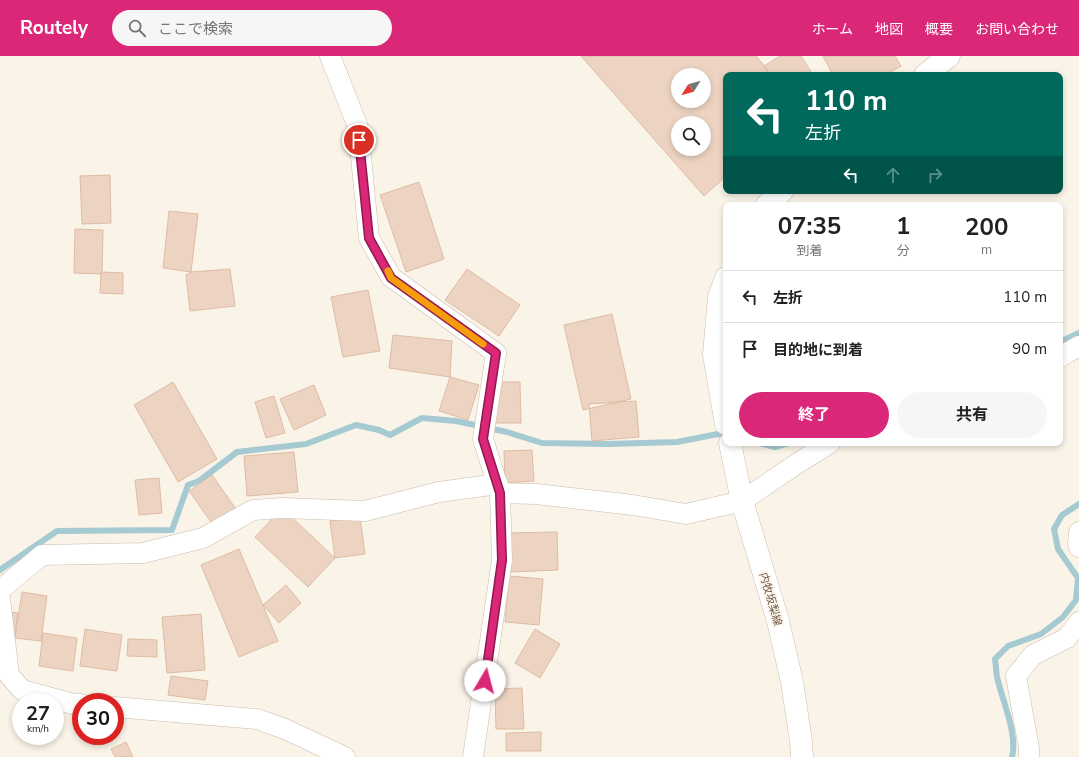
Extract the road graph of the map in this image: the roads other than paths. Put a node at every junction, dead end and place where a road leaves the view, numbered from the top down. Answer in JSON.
{"nodes":[{"id":1,"x":330,"y":56,"type":"edge"},
{"id":2,"x":949,"y":56,"type":"edge"},
{"id":3,"x":929,"y":72,"type":"edge"},
{"id":4,"x":779,"y":194,"type":"edge"},
{"id":5,"x":770,"y":202,"type":"edge"},
{"id":6,"x":723,"y":286,"type":"edge"},
{"id":7,"x":1079,"y":346,"type":"edge"},
{"id":8,"x":1063,"y":355,"type":"edge"},
{"id":9,"x":723,"y":407,"type":"edge"},
{"id":10,"x":731,"y":446,"type":"edge"},
{"id":11,"x":825,"y":446,"type":"edge"},
{"id":12,"x":499,"y":488,"type":"junction"},
{"id":13,"x":742,"y":501,"type":"junction"},
{"id":14,"x":1079,"y":532,"type":"edge"},
{"id":15,"x":1079,"y":547,"type":"edge"},
{"id":16,"x":0,"y":590,"type":"edge"},
{"id":17,"x":0,"y":598,"type":"edge"},
{"id":18,"x":1079,"y":622,"type":"edge"},
{"id":19,"x":72,"y":704,"type":"edge"},
{"id":20,"x":124,"y":708,"type":"edge"},
{"id":21,"x":345,"y":757,"type":"edge"},
{"id":22,"x":474,"y":757,"type":"edge"},
{"id":23,"x":802,"y":757,"type":"edge"},
{"id":24,"x":1029,"y":757,"type":"edge"}],
"edges":[{"from":1,"to":12,"type":"street"},
{"from":2,"to":3,"type":"main road"},
{"from":4,"to":5,"type":"main road"},
{"from":6,"to":9,"type":"main road"},
{"from":7,"to":8,"type":"street"},
{"from":10,"to":13,"type":"main road","name":"内牧坂梨線"},
{"from":11,"to":13,"type":"street"},
{"from":12,"to":13,"type":"street"},
{"from":12,"to":16,"type":"street"},
{"from":12,"to":22,"type":"street"},
{"from":13,"to":23,"type":"main road","name":"内牧坂梨線"},
{"from":14,"to":15,"type":"street"},
{"from":17,"to":19,"type":"street"},
{"from":18,"to":24,"type":"street"},
{"from":20,"to":21,"type":"street"}]}
